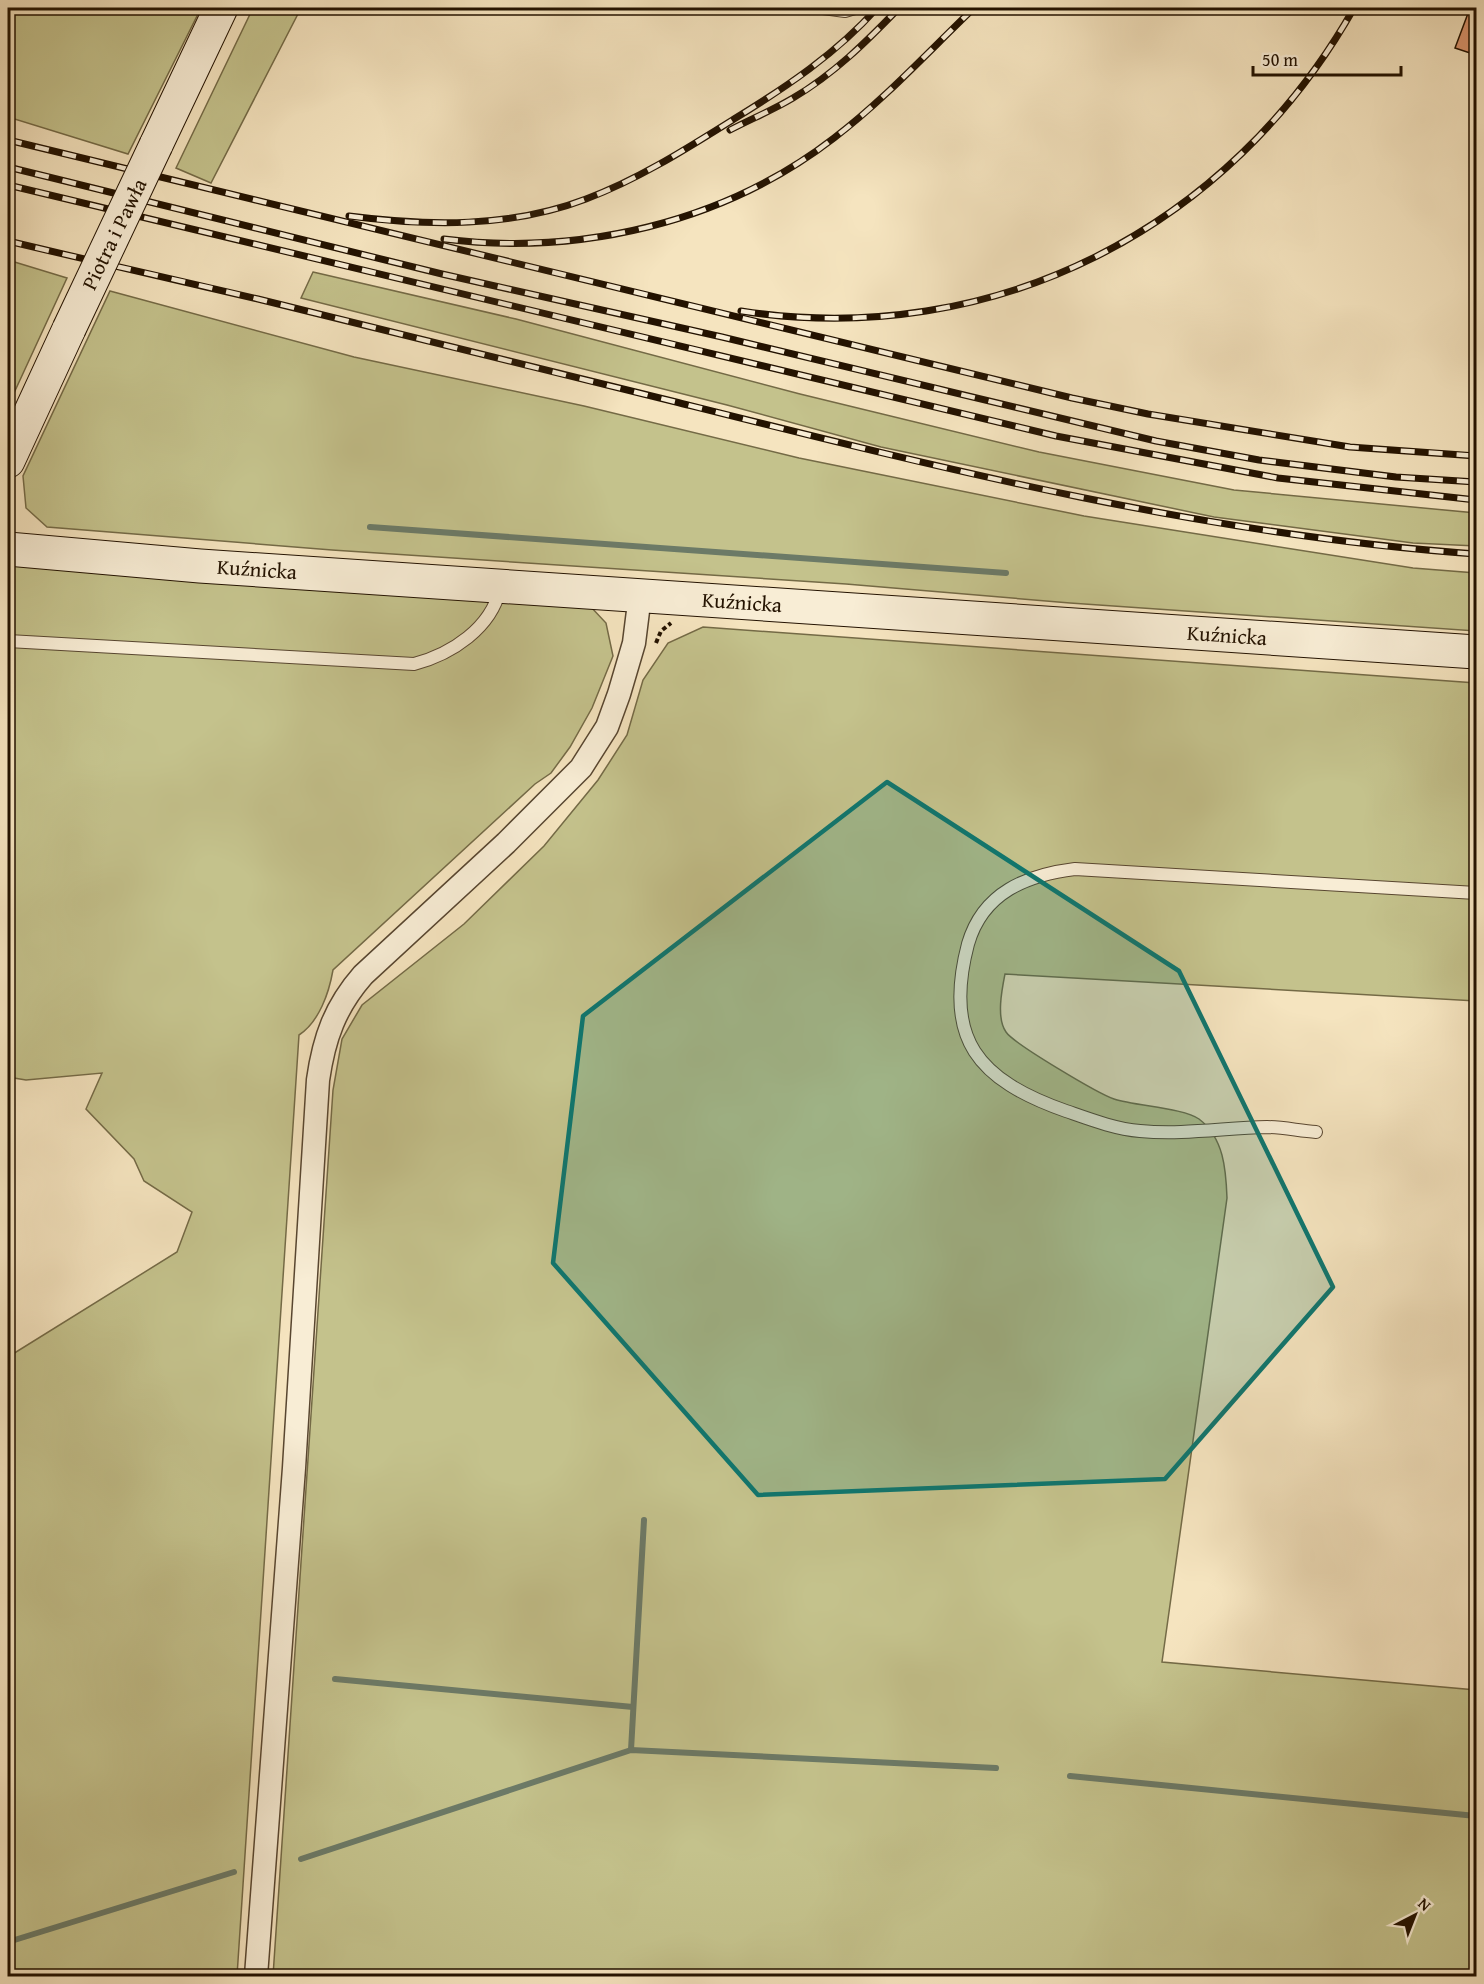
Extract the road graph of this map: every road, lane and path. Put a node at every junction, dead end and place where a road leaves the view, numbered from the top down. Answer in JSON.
{"nodes":[{"id":1,"x":221,"y":8,"type":"edge"},
{"id":2,"x":823,"y":8,"type":"edge"},
{"id":3,"x":855,"y":8,"type":"edge"},
{"id":4,"x":8,"y":461,"type":"edge"},
{"id":5,"x":8,"y":549,"type":"edge"},
{"id":6,"x":501,"y":585,"type":"junction"},
{"id":7,"x":640,"y":595,"type":"junction"},
{"id":8,"x":675,"y":620,"type":"dead end"},
{"id":9,"x":8,"y":641,"type":"edge"},
{"id":10,"x":1476,"y":652,"type":"edge"},
{"id":11,"x":630,"y":661,"type":"junction"},
{"id":12,"x":1476,"y":893,"type":"edge"},
{"id":13,"x":1316,"y":1132,"type":"dead end"},
{"id":14,"x":256,"y":1977,"type":"edge"}],
"edges":[{"from":1,"to":4,"type":"street","name":"Piotra i Pawła","bridge":true},
{"from":2,"to":3,"type":"lane"},
{"from":5,"to":6,"type":"street","name":"Kuźnicka"},
{"from":6,"to":7,"type":"street","name":"Kuźnicka"},
{"from":6,"to":9,"type":"lane"},
{"from":7,"to":10,"type":"street","name":"Kuźnicka"},
{"from":7,"to":11,"type":"street"},
{"from":8,"to":11,"type":"path"},
{"from":11,"to":14,"type":"street"},
{"from":12,"to":13,"type":"lane"}]}
